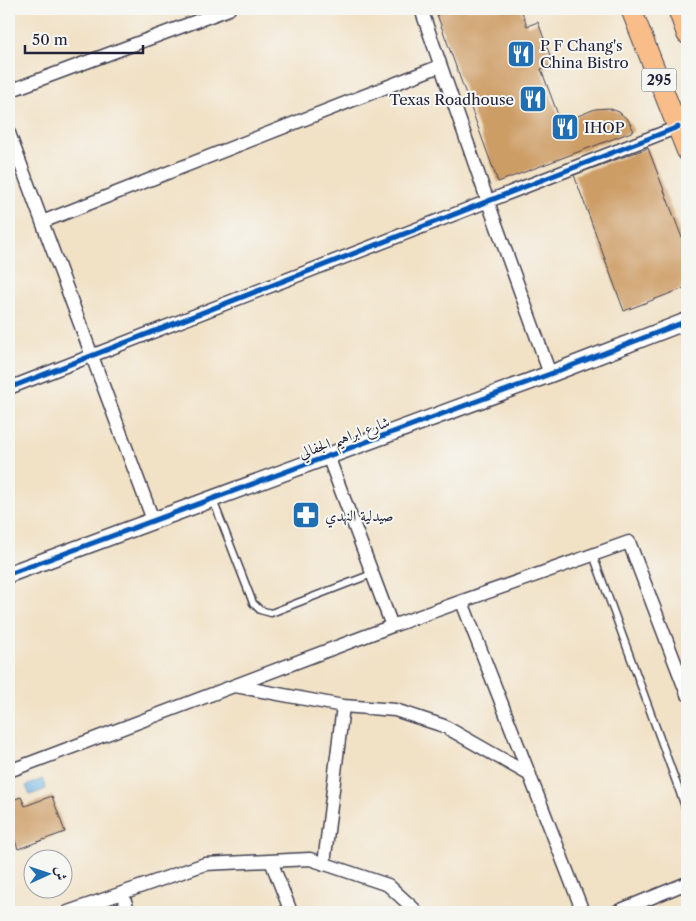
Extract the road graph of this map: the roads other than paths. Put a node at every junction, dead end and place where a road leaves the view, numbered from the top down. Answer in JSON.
{"nodes":[{"id":1,"x":229,"y":9,"type":"edge"},
{"id":2,"x":420,"y":9,"type":"edge"},
{"id":3,"x":631,"y":9,"type":"edge"},
{"id":4,"x":678,"y":9,"type":"edge"},
{"id":5,"x":687,"y":34,"type":"edge"},
{"id":6,"x":440,"y":66,"type":"junction"},
{"id":7,"x":9,"y":91,"type":"edge"},
{"id":8,"x":678,"y":127,"type":"junction"},
{"id":9,"x":9,"y":133,"type":"edge"},
{"id":10,"x":687,"y":151,"type":"edge"},
{"id":11,"x":488,"y":202,"type":"junction"},
{"id":12,"x":42,"y":222,"type":"junction"},
{"id":13,"x":687,"y":321,"type":"edge"},
{"id":14,"x":92,"y":356,"type":"junction"},
{"id":15,"x":550,"y":374,"type":"junction"},
{"id":16,"x":9,"y":388,"type":"edge"},
{"id":17,"x":328,"y":456,"type":"junction"},
{"id":18,"x":212,"y":499,"type":"junction"},
{"id":19,"x":153,"y":520,"type":"junction"},
{"id":20,"x":593,"y":555,"type":"junction"},
{"id":21,"x":9,"y":574,"type":"edge"},
{"id":22,"x":372,"y":574,"type":"junction"},
{"id":23,"x":462,"y":602,"type":"junction"},
{"id":24,"x":392,"y":626,"type":"junction"},
{"id":25,"x":235,"y":686,"type":"junction"},
{"id":26,"x":687,"y":694,"type":"edge"},
{"id":27,"x":343,"y":706,"type":"junction"},
{"id":28,"x":9,"y":771,"type":"edge"},
{"id":29,"x":530,"y":775,"type":"junction"},
{"id":30,"x":687,"y":812,"type":"edge"},
{"id":31,"x":271,"y":861,"type":"junction"},
{"id":32,"x":324,"y":864,"type":"junction"},
{"id":33,"x":687,"y":883,"type":"edge"},
{"id":34,"x":122,"y":893,"type":"junction"},
{"id":35,"x":68,"y":912,"type":"edge"},
{"id":36,"x":129,"y":912,"type":"edge"},
{"id":37,"x":291,"y":912,"type":"edge"},
{"id":38,"x":415,"y":912,"type":"edge"},
{"id":39,"x":583,"y":912,"type":"edge"},
{"id":40,"x":616,"y":912,"type":"edge"}],
"edges":[{"from":1,"to":7,"type":"street"},
{"from":2,"to":6,"type":"street"},
{"from":3,"to":8,"type":"main road","number":"295"},
{"from":4,"to":5,"type":"main road"},
{"from":6,"to":11,"type":"street"},
{"from":6,"to":12,"type":"street"},
{"from":8,"to":10,"type":"main road","number":"295"},
{"from":8,"to":11,"type":"street"},
{"from":9,"to":12,"type":"street"},
{"from":11,"to":14,"type":"street"},
{"from":11,"to":15,"type":"street"},
{"from":12,"to":14,"type":"street"},
{"from":13,"to":15,"type":"street","name":"شارع ابراهيم الجفالي"},
{"from":14,"to":16,"type":"street"},
{"from":14,"to":19,"type":"street"},
{"from":15,"to":17,"type":"street","name":"شارع ابراهيم الجفالي"},
{"from":17,"to":18,"type":"street","name":"شارع ابراهيم الجفالي"},
{"from":17,"to":22,"type":"street"},
{"from":18,"to":19,"type":"street","name":"شارع ابراهيم الجفالي"},
{"from":18,"to":22,"type":"lane"},
{"from":19,"to":21,"type":"street","name":"شارع ابراهيم الجفالي"},
{"from":20,"to":23,"type":"street"},
{"from":20,"to":26,"type":"street"},
{"from":20,"to":30,"type":"lane"},
{"from":22,"to":24,"type":"street"},
{"from":23,"to":24,"type":"street"},
{"from":23,"to":29,"type":"street"},
{"from":24,"to":25,"type":"street"},
{"from":25,"to":27,"type":"street"},
{"from":25,"to":28,"type":"street"},
{"from":27,"to":29,"type":"street"},
{"from":27,"to":32,"type":"street"},
{"from":29,"to":39,"type":"street"},
{"from":31,"to":32,"type":"street"},
{"from":31,"to":34,"type":"street"},
{"from":31,"to":37,"type":"street"},
{"from":32,"to":38,"type":"street"},
{"from":33,"to":40,"type":"street"},
{"from":34,"to":35,"type":"street"},
{"from":34,"to":36,"type":"street"}]}
